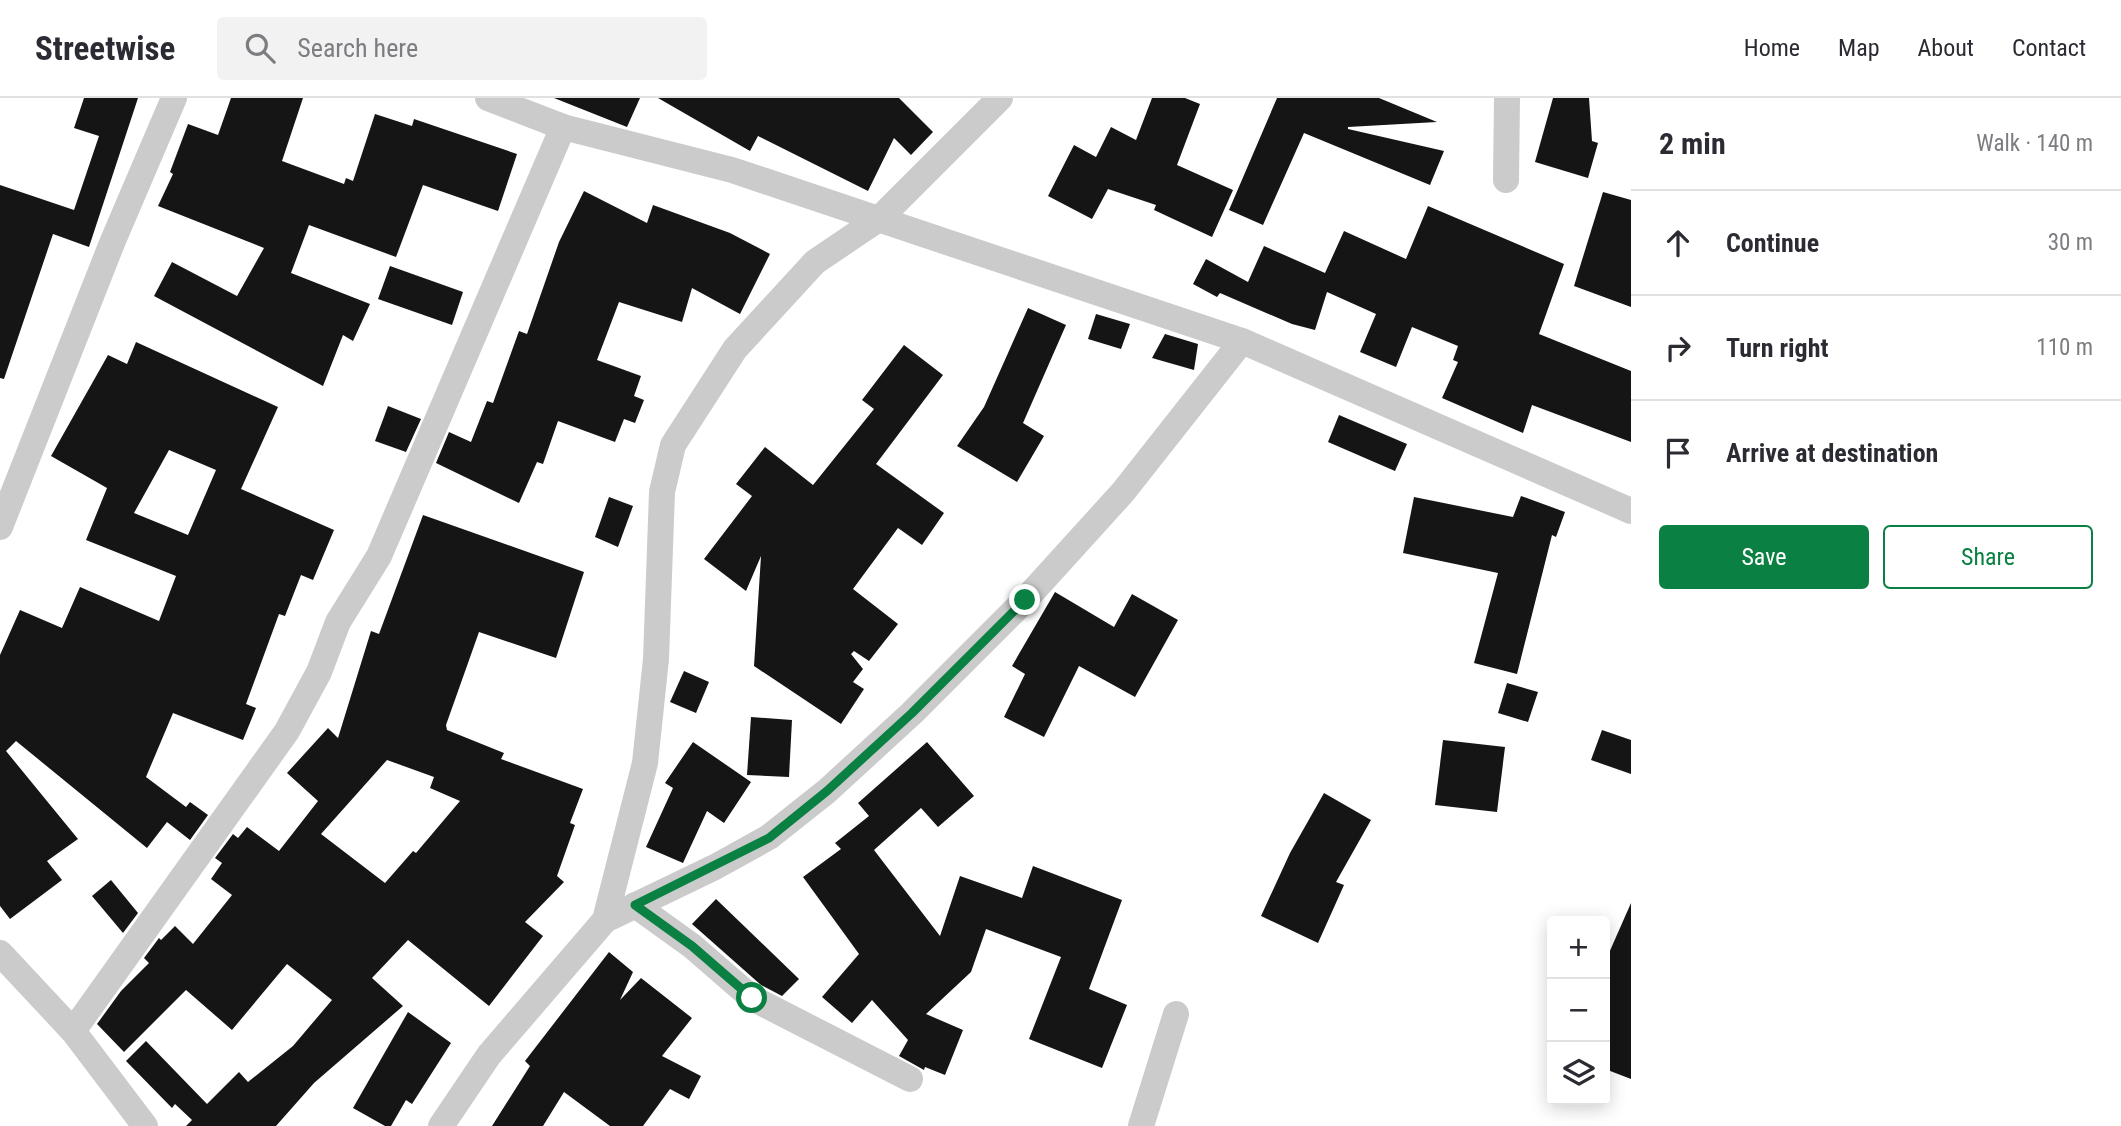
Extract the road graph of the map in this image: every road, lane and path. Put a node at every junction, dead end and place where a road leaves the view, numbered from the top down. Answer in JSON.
{"nodes":[{"id":1,"x":174,"y":98,"type":"edge"},
{"id":2,"x":488,"y":98,"type":"edge"},
{"id":3,"x":1000,"y":98,"type":"edge"},
{"id":4,"x":1507,"y":98,"type":"edge"},
{"id":5,"x":563,"y":127,"type":"junction"},
{"id":6,"x":1507,"y":180,"type":"dead end"},
{"id":7,"x":880,"y":218,"type":"junction"},
{"id":8,"x":1242,"y":341,"type":"junction"},
{"id":9,"x":1631,"y":511,"type":"edge"},
{"id":10,"x":0,"y":527,"type":"edge"},
{"id":11,"x":635,"y":905,"type":"junction"},
{"id":12,"x":605,"y":920,"type":"junction"},
{"id":13,"x":0,"y":953,"type":"edge"},
{"id":14,"x":1176,"y":1014,"type":"dead end"},
{"id":15,"x":73,"y":1031,"type":"junction"},
{"id":16,"x":910,"y":1079,"type":"dead end"},
{"id":17,"x":145,"y":1126,"type":"edge"},
{"id":18,"x":441,"y":1126,"type":"edge"},
{"id":19,"x":1141,"y":1126,"type":"edge"}],
"edges":[{"from":1,"to":10,"type":"street"},
{"from":2,"to":5,"type":"street"},
{"from":3,"to":7,"type":"street"},
{"from":4,"to":6,"type":"street"},
{"from":5,"to":7,"type":"street"},
{"from":5,"to":15,"type":"street"},
{"from":7,"to":8,"type":"street"},
{"from":7,"to":12,"type":"street"},
{"from":8,"to":9,"type":"street"},
{"from":8,"to":11,"type":"street"},
{"from":11,"to":12,"type":"street"},
{"from":11,"to":16,"type":"street"},
{"from":12,"to":18,"type":"street"},
{"from":13,"to":15,"type":"street"},
{"from":14,"to":19,"type":"street"},
{"from":15,"to":17,"type":"street"}]}
